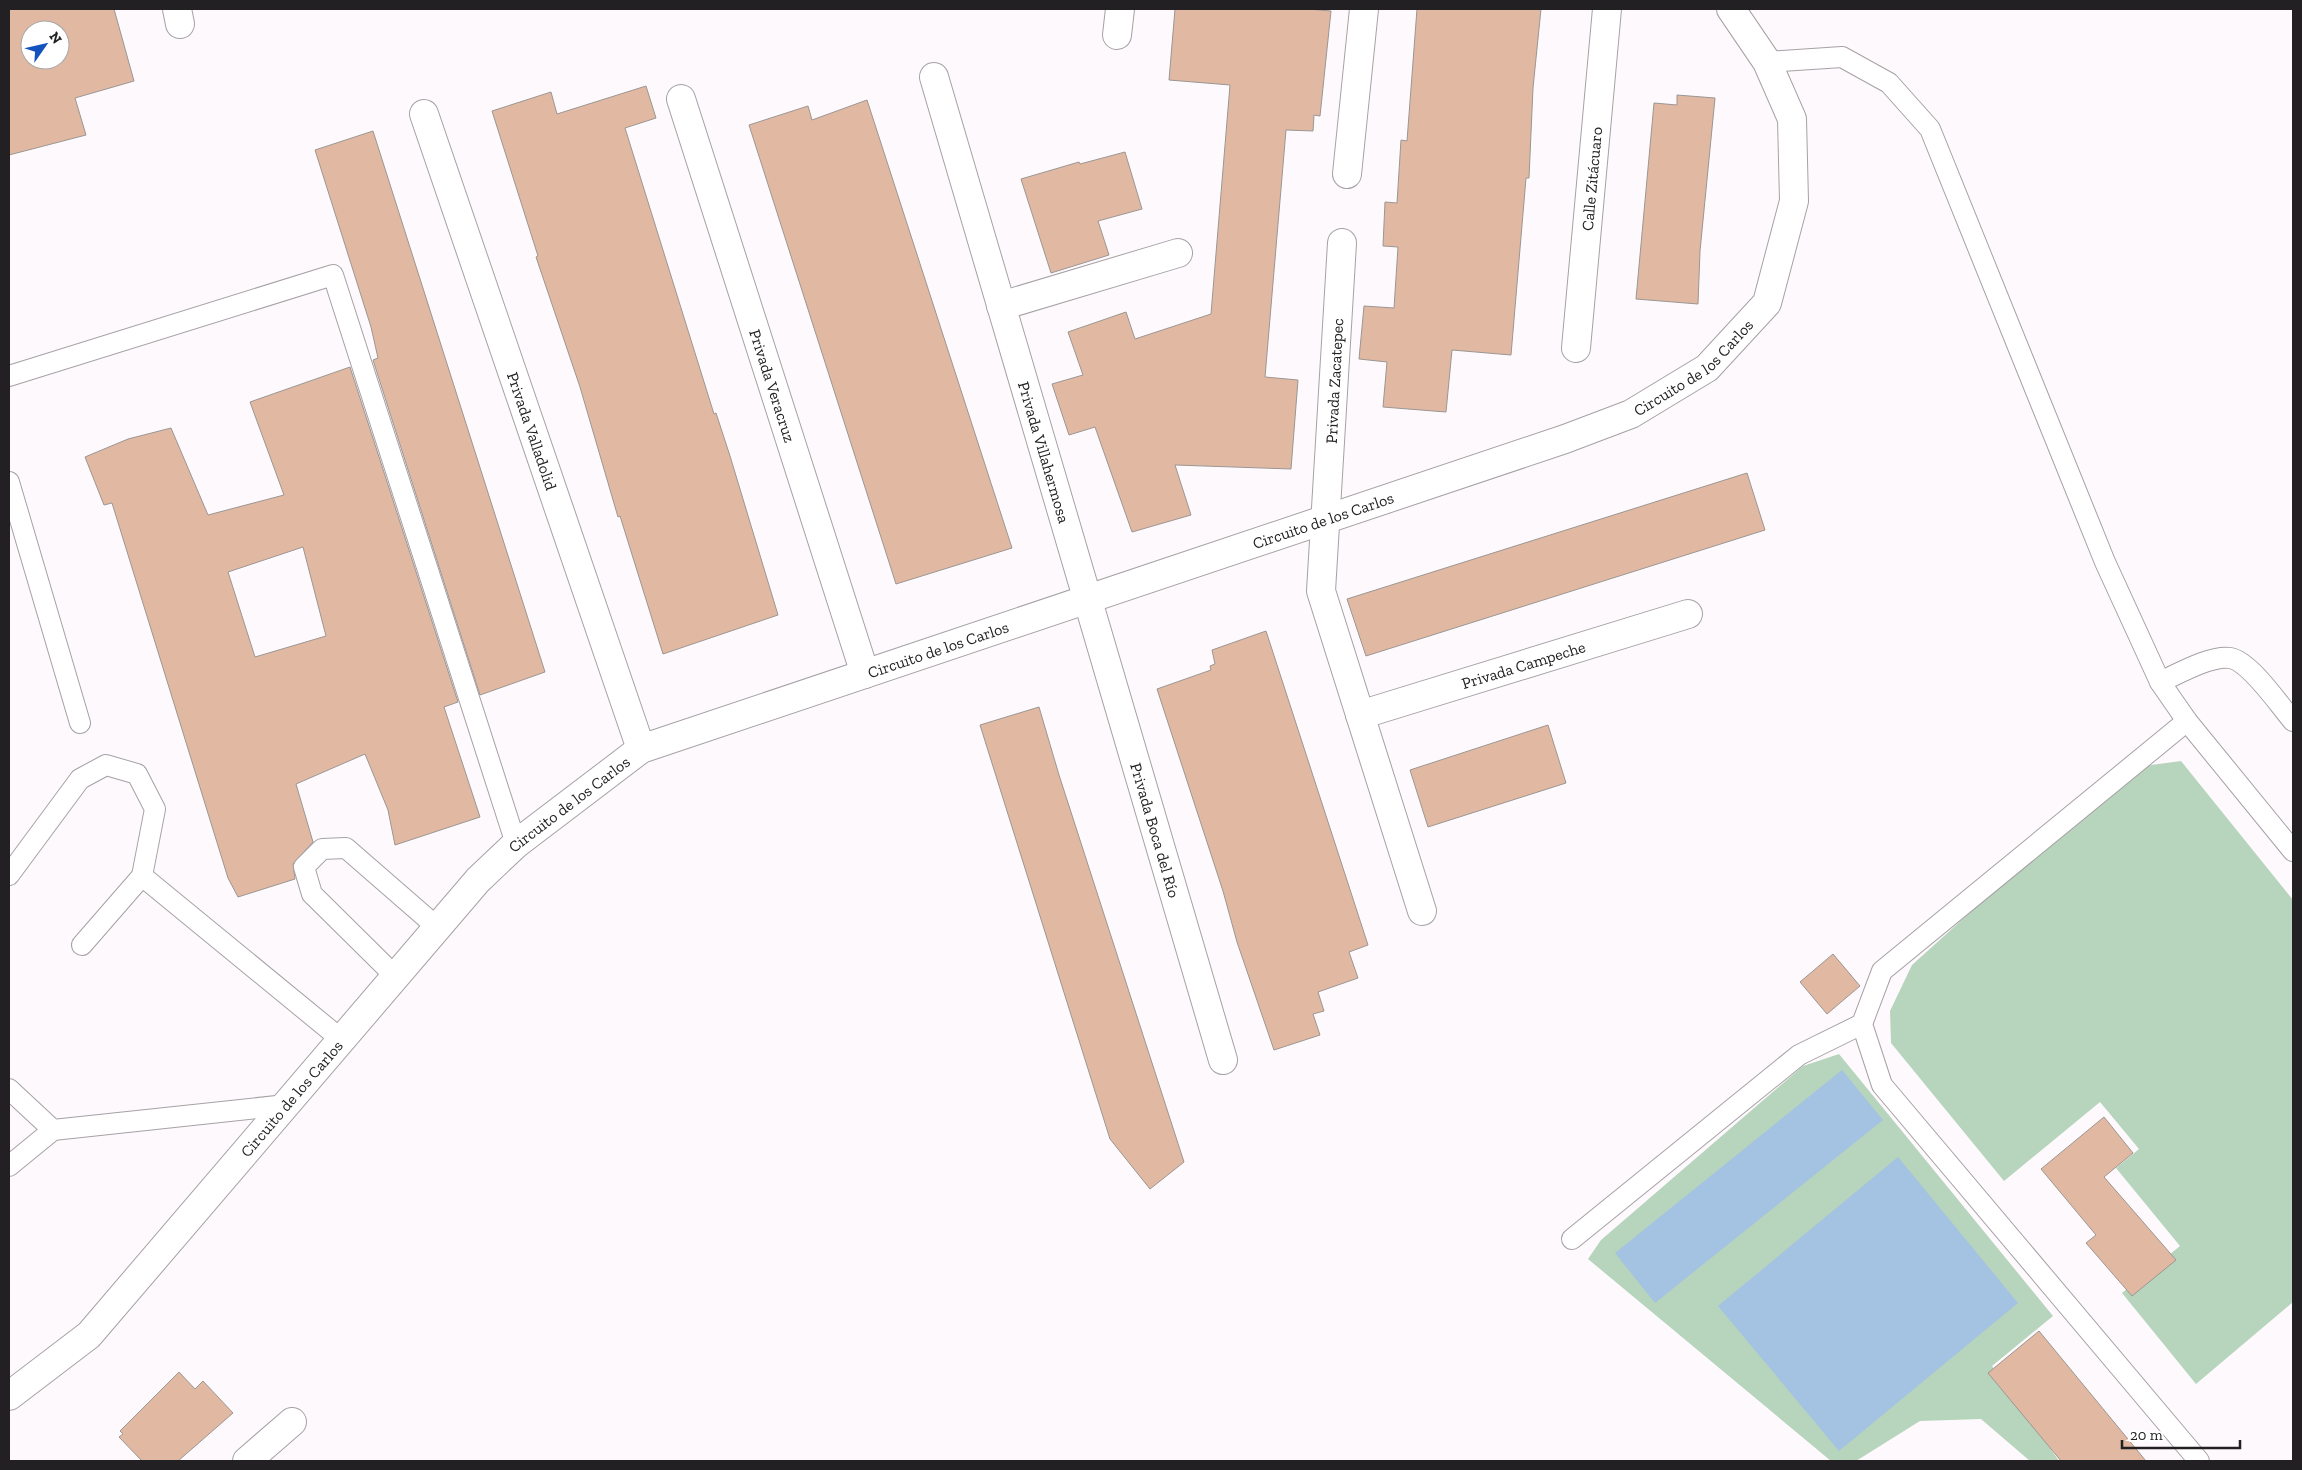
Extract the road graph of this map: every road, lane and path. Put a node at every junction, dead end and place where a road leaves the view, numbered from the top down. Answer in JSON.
{"nodes":[{"id":1,"x":1364,"y":9,"type":"edge"},
{"id":2,"x":1608,"y":9,"type":"edge"},
{"id":3,"x":1731,"y":9,"type":"edge"},
{"id":4,"x":1767,"y":62,"type":"junction"},
{"id":5,"x":934,"y":77,"type":"dead end"},
{"id":6,"x":681,"y":99,"type":"dead end"},
{"id":7,"x":424,"y":114,"type":"dead end"},
{"id":8,"x":1347,"y":174,"type":"dead end"},
{"id":9,"x":1342,"y":243,"type":"dead end"},
{"id":10,"x":1178,"y":253,"type":"dead end"},
{"id":11,"x":1001,"y":306,"type":"junction"},
{"id":12,"x":1576,"y":348,"type":"dead end"},
{"id":13,"x":9,"y":376,"type":"edge"},
{"id":14,"x":9,"y":482,"type":"edge"},
{"id":15,"x":1326,"y":519,"type":"junction"},
{"id":16,"x":1088,"y":599,"type":"junction"},
{"id":17,"x":1688,"y":614,"type":"dead end"},
{"id":18,"x":864,"y":674,"type":"junction"},
{"id":19,"x":2160,"y":682,"type":"junction"},
{"id":20,"x":1360,"y":715,"type":"junction"},
{"id":21,"x":2187,"y":721,"type":"junction"},
{"id":22,"x":2293,"y":721,"type":"edge"},
{"id":23,"x":80,"y":723,"type":"dead end"},
{"id":24,"x":641,"y":749,"type":"junction"},
{"id":25,"x":516,"y":844,"type":"junction"},
{"id":26,"x":2293,"y":850,"type":"edge"},
{"id":27,"x":9,"y":875,"type":"edge"},
{"id":28,"x":142,"y":876,"type":"junction"},
{"id":29,"x":1422,"y":911,"type":"dead end"},
{"id":30,"x":438,"y":928,"type":"junction"},
{"id":31,"x":82,"y":945,"type":"dead end"},
{"id":32,"x":396,"y":977,"type":"junction"},
{"id":33,"x":1862,"y":1024,"type":"junction"},
{"id":34,"x":342,"y":1040,"type":"junction"},
{"id":35,"x":1223,"y":1060,"type":"dead end"},
{"id":36,"x":9,"y":1089,"type":"edge"},
{"id":37,"x":286,"y":1105,"type":"junction"},
{"id":38,"x":53,"y":1130,"type":"junction"},
{"id":39,"x":9,"y":1166,"type":"edge"},
{"id":40,"x":1572,"y":1239,"type":"dead end"},
{"id":41,"x":9,"y":1396,"type":"edge"},
{"id":42,"x":292,"y":1422,"type":"dead end"},
{"id":43,"x":247,"y":1461,"type":"edge"},
{"id":44,"x":2199,"y":1461,"type":"edge"}],
"edges":[{"from":1,"to":8,"type":"street"},
{"from":2,"to":12,"type":"street","name":"Calle Zitácuaro"},
{"from":3,"to":4,"type":"street","name":"Circuito de los Carlos"},
{"from":4,"to":15,"type":"street","name":"Circuito de los Carlos"},
{"from":4,"to":19,"type":"lane"},
{"from":5,"to":11,"type":"street","name":"Privada Villahermosa"},
{"from":6,"to":18,"type":"street","name":"Privada Veracruz"},
{"from":7,"to":24,"type":"street","name":"Privada Valladolid"},
{"from":9,"to":15,"type":"street","name":"Privada Zacatepec"},
{"from":10,"to":11,"type":"street"},
{"from":11,"to":16,"type":"street","name":"Privada Villahermosa"},
{"from":13,"to":25,"type":"lane"},
{"from":14,"to":23,"type":"lane"},
{"from":15,"to":16,"type":"street","name":"Circuito de los Carlos"},
{"from":15,"to":20,"type":"street"},
{"from":16,"to":18,"type":"street","name":"Circuito de los Carlos"},
{"from":16,"to":35,"type":"street","name":"Privada Boca del Río"},
{"from":17,"to":20,"type":"street","name":"Privada Campeche"},
{"from":18,"to":24,"type":"street","name":"Circuito de los Carlos"},
{"from":19,"to":21,"type":"lane"},
{"from":19,"to":22,"type":"lane"},
{"from":20,"to":29,"type":"street"},
{"from":21,"to":26,"type":"lane"},
{"from":21,"to":33,"type":"lane"},
{"from":24,"to":25,"type":"street","name":"Circuito de los Carlos"},
{"from":25,"to":30,"type":"street","name":"Circuito de los Carlos"},
{"from":27,"to":28,"type":"lane"},
{"from":28,"to":31,"type":"lane"},
{"from":28,"to":34,"type":"lane"},
{"from":30,"to":32,"type":"street","name":"Circuito de los Carlos"},
{"from":30,"to":32,"type":"lane"},
{"from":32,"to":34,"type":"street","name":"Circuito de los Carlos"},
{"from":33,"to":40,"type":"lane"},
{"from":33,"to":44,"type":"lane"},
{"from":34,"to":37,"type":"street","name":"Circuito de los Carlos"},
{"from":36,"to":38,"type":"lane"},
{"from":37,"to":38,"type":"lane"},
{"from":37,"to":41,"type":"street","name":"Circuito de los Carlos"},
{"from":38,"to":39,"type":"lane"},
{"from":42,"to":43,"type":"street"}]}
